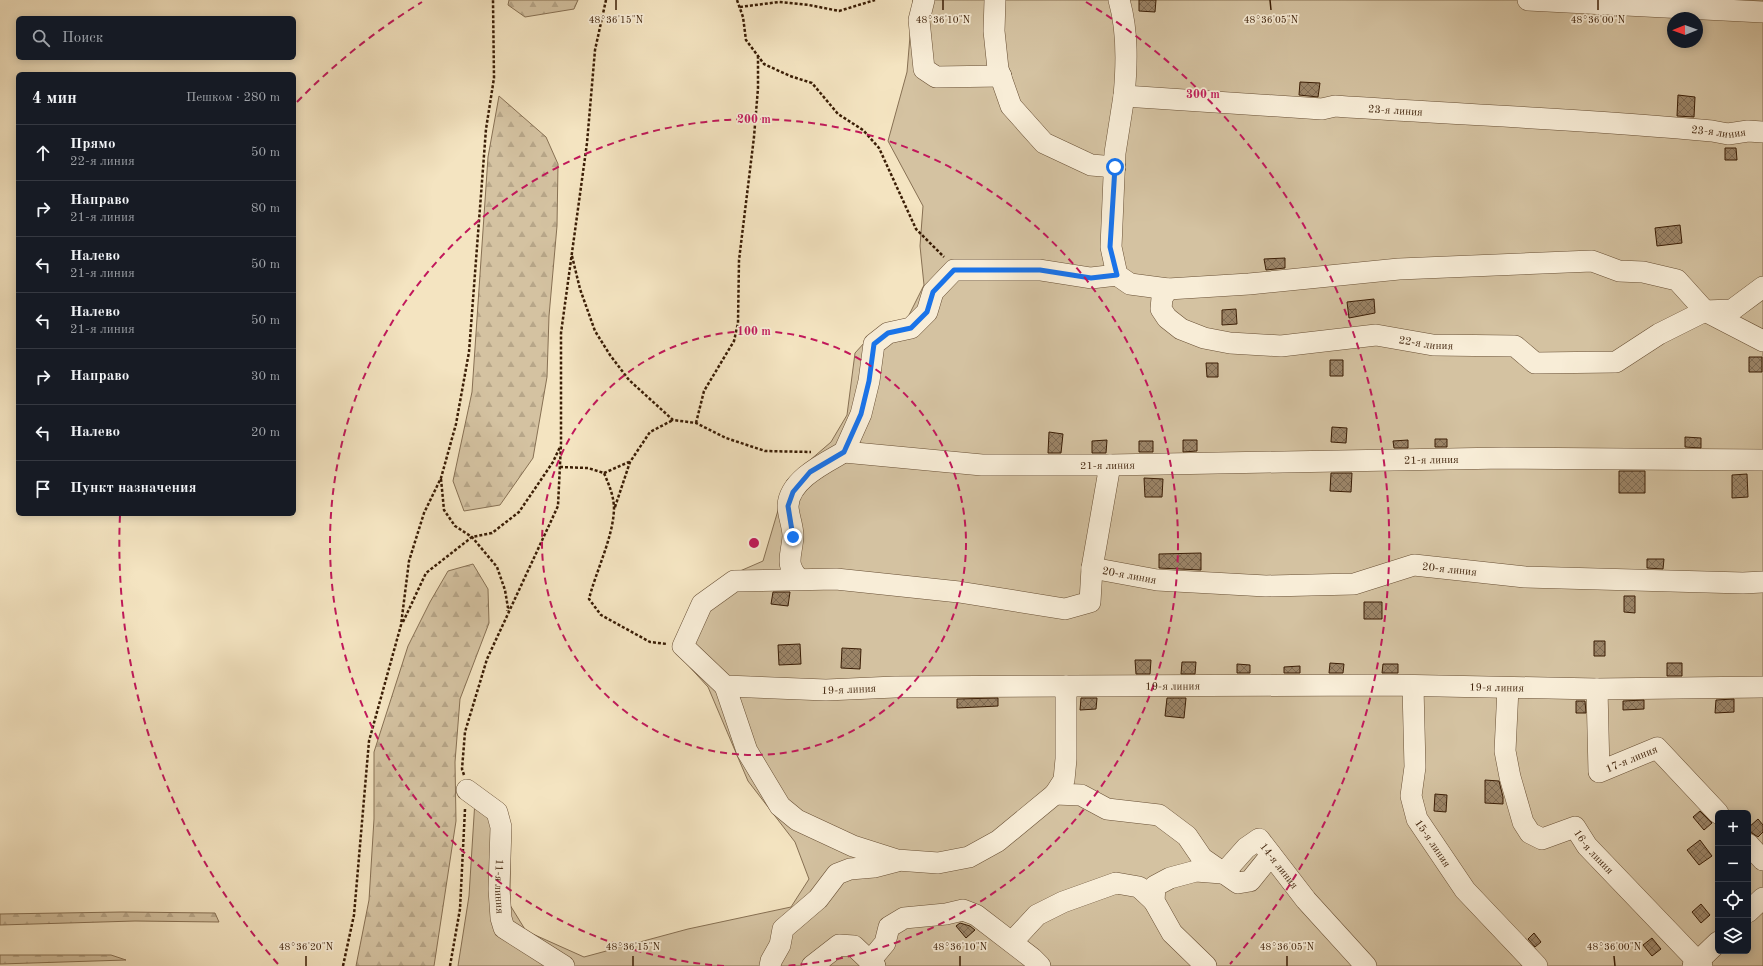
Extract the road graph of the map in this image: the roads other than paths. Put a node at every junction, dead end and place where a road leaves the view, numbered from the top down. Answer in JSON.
{"nodes":[{"id":1,"x":924,"y":0,"type":"edge"},
{"id":2,"x":995,"y":0,"type":"edge"},
{"id":3,"x":1119,"y":0,"type":"edge"},
{"id":4,"x":1528,"y":0,"type":"edge"},
{"id":5,"x":1763,"y":12,"type":"edge"},
{"id":6,"x":1001,"y":76,"type":"junction"},
{"id":7,"x":1124,"y":96,"type":"junction"},
{"id":8,"x":1763,"y":132,"type":"edge"},
{"id":9,"x":1115,"y":167,"type":"junction"},
{"id":10,"x":1117,"y":275,"type":"junction"},
{"id":11,"x":1763,"y":287,"type":"edge"},
{"id":12,"x":1168,"y":289,"type":"junction"},
{"id":13,"x":1705,"y":311,"type":"junction"},
{"id":14,"x":1763,"y":341,"type":"edge"},
{"id":15,"x":844,"y":452,"type":"junction"},
{"id":16,"x":1763,"y":460,"type":"edge"},
{"id":17,"x":1110,"y":465,"type":"junction"},
{"id":18,"x":1092,"y":568,"type":"junction"},
{"id":19,"x":799,"y":579,"type":"junction"},
{"id":20,"x":1763,"y":582,"type":"edge"},
{"id":21,"x":725,"y":686,"type":"junction"},
{"id":22,"x":1066,"y":686,"type":"junction"},
{"id":23,"x":1413,"y":687,"type":"junction"},
{"id":24,"x":1763,"y":687,"type":"edge"},
{"id":25,"x":1508,"y":688,"type":"junction"},
{"id":26,"x":1597,"y":689,"type":"junction"},
{"id":27,"x":467,"y":790,"type":"road end"},
{"id":28,"x":1055,"y":794,"type":"junction"},
{"id":29,"x":1715,"y":810,"type":"edge"},
{"id":30,"x":1750,"y":846,"type":"edge"},
{"id":31,"x":897,"y":860,"type":"junction"},
{"id":32,"x":1763,"y":860,"type":"edge"},
{"id":33,"x":1222,"y":873,"type":"junction"},
{"id":34,"x":1763,"y":898,"type":"edge"},
{"id":35,"x":1154,"y":901,"type":"junction"},
{"id":36,"x":1751,"y":909,"type":"edge"},
{"id":37,"x":1012,"y":942,"type":"junction"},
{"id":38,"x":1715,"y":945,"type":"edge"},
{"id":39,"x":873,"y":963,"type":"edge"},
{"id":40,"x":1698,"y":965,"type":"edge"},
{"id":41,"x":564,"y":966,"type":"edge"},
{"id":42,"x":770,"y":966,"type":"edge"},
{"id":43,"x":812,"y":966,"type":"edge"},
{"id":44,"x":1040,"y":966,"type":"edge"},
{"id":45,"x":1206,"y":966,"type":"edge"},
{"id":46,"x":1366,"y":966,"type":"edge"},
{"id":47,"x":1537,"y":966,"type":"edge"}],
"edges":[{"from":1,"to":6,"type":"street"},
{"from":2,"to":6,"type":"street"},
{"from":3,"to":7,"type":"street"},
{"from":4,"to":5,"type":"street"},
{"from":6,"to":9,"type":"street"},
{"from":7,"to":8,"type":"street","name":"23-я линия"},
{"from":7,"to":9,"type":"street"},
{"from":9,"to":10,"type":"street"},
{"from":10,"to":12,"type":"street"},
{"from":10,"to":15,"type":"street"},
{"from":11,"to":13,"type":"street","name":"22-я линия"},
{"from":12,"to":13,"type":"street"},
{"from":12,"to":13,"type":"street","name":"22-я линия"},
{"from":13,"to":14,"type":"street"},
{"from":15,"to":17,"type":"street","name":"21-я линия"},
{"from":15,"to":19,"type":"street"},
{"from":16,"to":17,"type":"street","name":"21-я линия"},
{"from":17,"to":18,"type":"street"},
{"from":18,"to":19,"type":"street"},
{"from":18,"to":20,"type":"street","name":"20-я линия"},
{"from":19,"to":21,"type":"street"},
{"from":21,"to":22,"type":"street","name":"19-я линия"},
{"from":21,"to":31,"type":"street"},
{"from":22,"to":23,"type":"street","name":"19-я линия"},
{"from":22,"to":28,"type":"street"},
{"from":23,"to":25,"type":"street","name":"19-я линия"},
{"from":23,"to":47,"type":"street","name":"15-я линия"},
{"from":24,"to":26,"type":"street","name":"19-я линия"},
{"from":25,"to":26,"type":"street","name":"19-я линия"},
{"from":25,"to":40,"type":"street","name":"16-я линия"},
{"from":26,"to":29,"type":"street","name":"17-я линия"},
{"from":27,"to":41,"type":"street","name":"11-я линия"},
{"from":28,"to":31,"type":"street"},
{"from":28,"to":33,"type":"street"},
{"from":30,"to":32,"type":"street"},
{"from":31,"to":42,"type":"street"},
{"from":33,"to":35,"type":"street"},
{"from":33,"to":46,"type":"street","name":"14-я линия"},
{"from":34,"to":36,"type":"street"},
{"from":35,"to":37,"type":"street"},
{"from":35,"to":45,"type":"street"},
{"from":37,"to":39,"type":"street"},
{"from":37,"to":44,"type":"street"},
{"from":38,"to":40,"type":"street"},
{"from":39,"to":43,"type":"street"}]}
